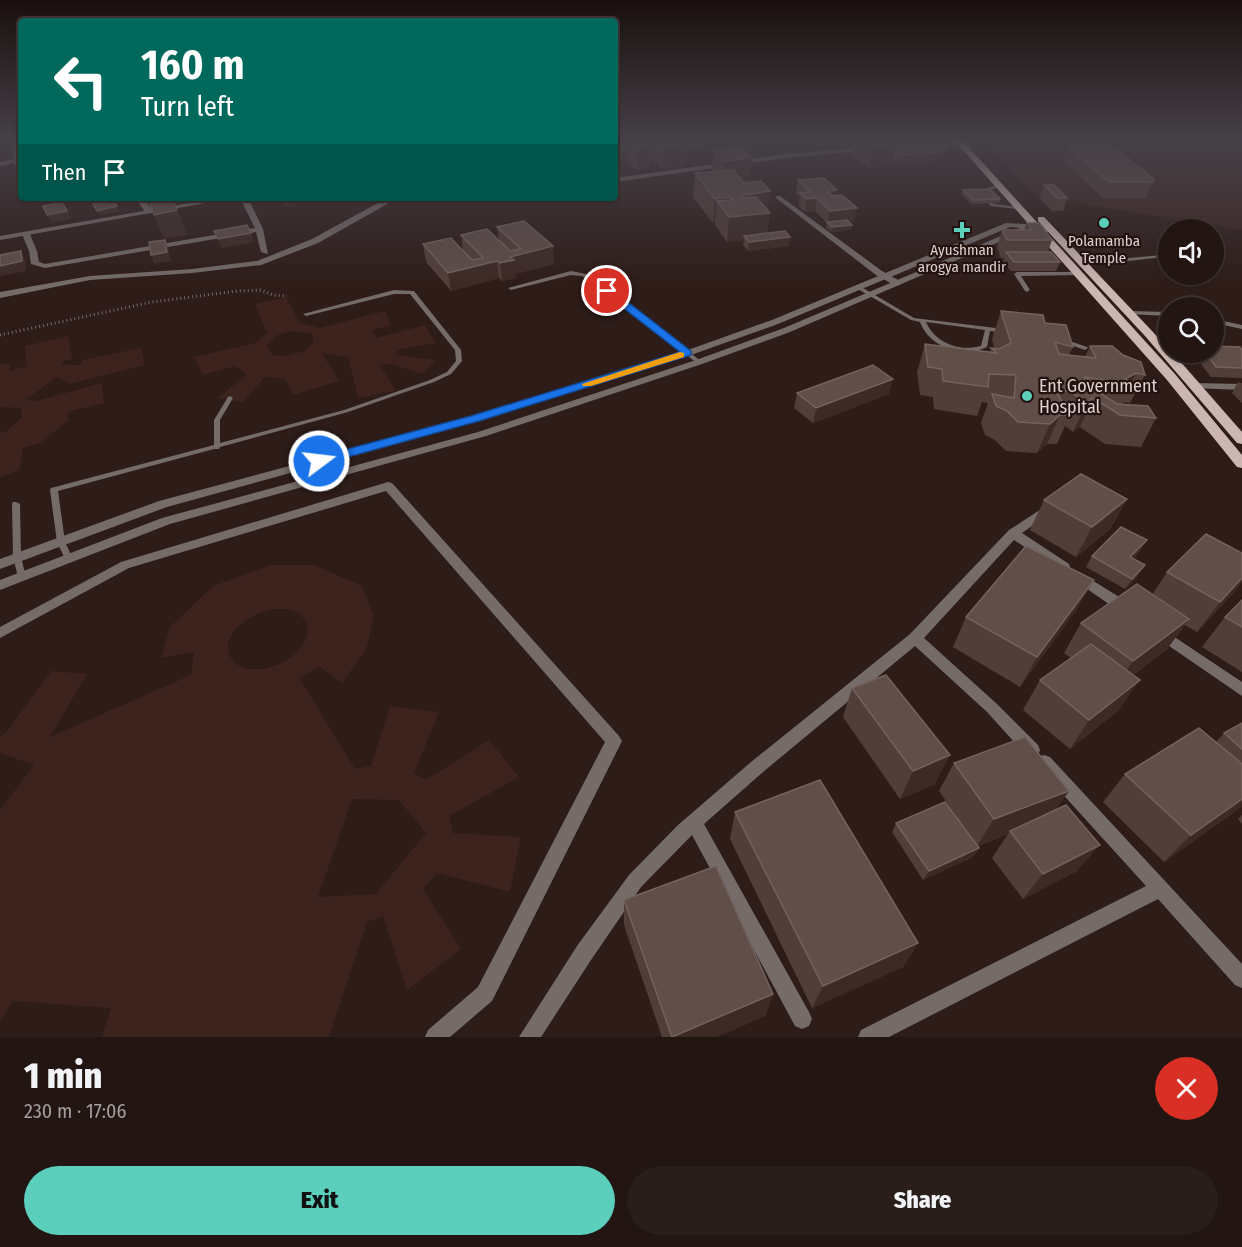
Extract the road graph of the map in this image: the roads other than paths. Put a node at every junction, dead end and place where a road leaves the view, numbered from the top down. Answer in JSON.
{"nodes":[{"id":1,"x":989,"y":188,"type":"edge"},
{"id":2,"x":999,"y":188,"type":"edge"},
{"id":3,"x":1006,"y":188,"type":"edge"},
{"id":4,"x":778,"y":196,"type":"dead end"},
{"id":5,"x":141,"y":201,"type":"edge"},
{"id":6,"x":211,"y":201,"type":"edge"},
{"id":7,"x":245,"y":201,"type":"edge"},
{"id":8,"x":385,"y":201,"type":"edge"},
{"id":9,"x":1017,"y":208,"type":"junction"},
{"id":10,"x":149,"y":211,"type":"junction"},
{"id":11,"x":1043,"y":228,"type":"junction"},
{"id":12,"x":259,"y":229,"type":"junction"},
{"id":13,"x":26,"y":234,"type":"junction"},
{"id":14,"x":0,"y":238,"type":"edge"},
{"id":15,"x":970,"y":246,"type":"junction"},
{"id":16,"x":265,"y":252,"type":"dead end"},
{"id":17,"x":1158,"y":256,"type":"edge"},
{"id":18,"x":1084,"y":264,"type":"junction"},
{"id":19,"x":1077,"y":274,"type":"junction"},
{"id":20,"x":886,"y":277,"type":"junction"},
{"id":21,"x":897,"y":283,"type":"junction"},
{"id":22,"x":858,"y":287,"type":"junction"},
{"id":23,"x":511,"y":288,"type":"dead end"},
{"id":24,"x":1027,"y":290,"type":"dead end"},
{"id":25,"x":0,"y":295,"type":"edge"},
{"id":26,"x":870,"y":295,"type":"junction"},
{"id":27,"x":1130,"y":313,"type":"junction"},
{"id":28,"x":306,"y":314,"type":"dead end"},
{"id":29,"x":1158,"y":314,"type":"edge"},
{"id":30,"x":923,"y":322,"type":"junction"},
{"id":31,"x":1224,"y":323,"type":"edge"},
{"id":32,"x":1242,"y":327,"type":"edge"},
{"id":33,"x":988,"y":329,"type":"junction"},
{"id":34,"x":1008,"y":332,"type":"edge"},
{"id":35,"x":1053,"y":338,"type":"edge"},
{"id":36,"x":1085,"y":348,"type":"dead end"},
{"id":37,"x":688,"y":353,"type":"junction"},
{"id":38,"x":699,"y":362,"type":"junction"},
{"id":39,"x":1195,"y":386,"type":"junction"},
{"id":40,"x":1242,"y":387,"type":"edge"},
{"id":41,"x":230,"y":398,"type":"dead end"},
{"id":42,"x":1242,"y":440,"type":"edge"},
{"id":43,"x":217,"y":448,"type":"junction"},
{"id":44,"x":1242,"y":464,"type":"edge"},
{"id":45,"x":1055,"y":503,"type":"edge"},
{"id":46,"x":16,"y":504,"type":"dead end"},
{"id":47,"x":1013,"y":533,"type":"junction"},
{"id":48,"x":62,"y":542,"type":"junction"},
{"id":49,"x":17,"y":557,"type":"junction"},
{"id":50,"x":69,"y":559,"type":"junction"},
{"id":51,"x":0,"y":564,"type":"edge"},
{"id":52,"x":22,"y":577,"type":"junction"},
{"id":53,"x":0,"y":585,"type":"edge"},
{"id":54,"x":0,"y":633,"type":"edge"},
{"id":55,"x":915,"y":638,"type":"junction"},
{"id":56,"x":1242,"y":690,"type":"edge"},
{"id":57,"x":694,"y":822,"type":"junction"},
{"id":58,"x":1158,"y":889,"type":"junction"},
{"id":59,"x":1242,"y":978,"type":"edge"},
{"id":60,"x":801,"y":1019,"type":"dead end"},
{"id":61,"x":435,"y":1037,"type":"edge"},
{"id":62,"x":529,"y":1037,"type":"edge"},
{"id":63,"x":868,"y":1037,"type":"edge"}],
"edges":[{"from":1,"to":9,"type":"lane"},
{"from":2,"to":9,"type":"main road"},
{"from":3,"to":11,"type":"main road"},
{"from":4,"to":20,"type":"street"},
{"from":5,"to":10,"type":"street"},
{"from":6,"to":10,"type":"street"},
{"from":7,"to":12,"type":"street"},
{"from":8,"to":25,"type":"street"},
{"from":9,"to":11,"type":"main road"},
{"from":10,"to":13,"type":"street"},
{"from":11,"to":15,"type":"street"},
{"from":11,"to":18,"type":"main road"},
{"from":11,"to":19,"type":"main road"},
{"from":12,"to":13,"type":"street"},
{"from":12,"to":16,"type":"street"},
{"from":13,"to":14,"type":"street"},
{"from":15,"to":20,"type":"street"},
{"from":15,"to":21,"type":"street"},
{"from":17,"to":18,"type":"lane"},
{"from":18,"to":27,"type":"main road"},
{"from":19,"to":24,"type":"lane"},
{"from":19,"to":44,"type":"main road"},
{"from":20,"to":21,"type":"street"},
{"from":20,"to":22,"type":"street"},
{"from":21,"to":26,"type":"street"},
{"from":22,"to":26,"type":"lane"},
{"from":22,"to":37,"type":"street"},
{"from":23,"to":37,"type":"lane"},
{"from":26,"to":30,"type":"lane"},
{"from":26,"to":38,"type":"street"},
{"from":27,"to":29,"type":"lane"},
{"from":27,"to":39,"type":"main road"},
{"from":28,"to":43,"type":"lane"},
{"from":30,"to":33,"type":"lane"},
{"from":30,"to":33,"type":"lane"},
{"from":31,"to":32,"type":"lane"},
{"from":33,"to":34,"type":"lane"},
{"from":35,"to":36,"type":"lane"},
{"from":37,"to":38,"type":"lane"},
{"from":37,"to":48,"type":"street"},
{"from":38,"to":50,"type":"street"},
{"from":39,"to":40,"type":"street"},
{"from":39,"to":42,"type":"main road"},
{"from":41,"to":43,"type":"lane"},
{"from":43,"to":48,"type":"lane"},
{"from":45,"to":47,"type":"street"},
{"from":46,"to":49,"type":"lane"},
{"from":47,"to":55,"type":"street"},
{"from":47,"to":56,"type":"street"},
{"from":48,"to":49,"type":"street"},
{"from":48,"to":50,"type":"lane"},
{"from":49,"to":51,"type":"street"},
{"from":49,"to":52,"type":"lane"},
{"from":50,"to":52,"type":"street"},
{"from":52,"to":53,"type":"street"},
{"from":54,"to":61,"type":"street"},
{"from":55,"to":57,"type":"street"},
{"from":55,"to":58,"type":"street"},
{"from":57,"to":60,"type":"street"},
{"from":57,"to":62,"type":"street"},
{"from":58,"to":59,"type":"street"},
{"from":58,"to":63,"type":"street"}]}
